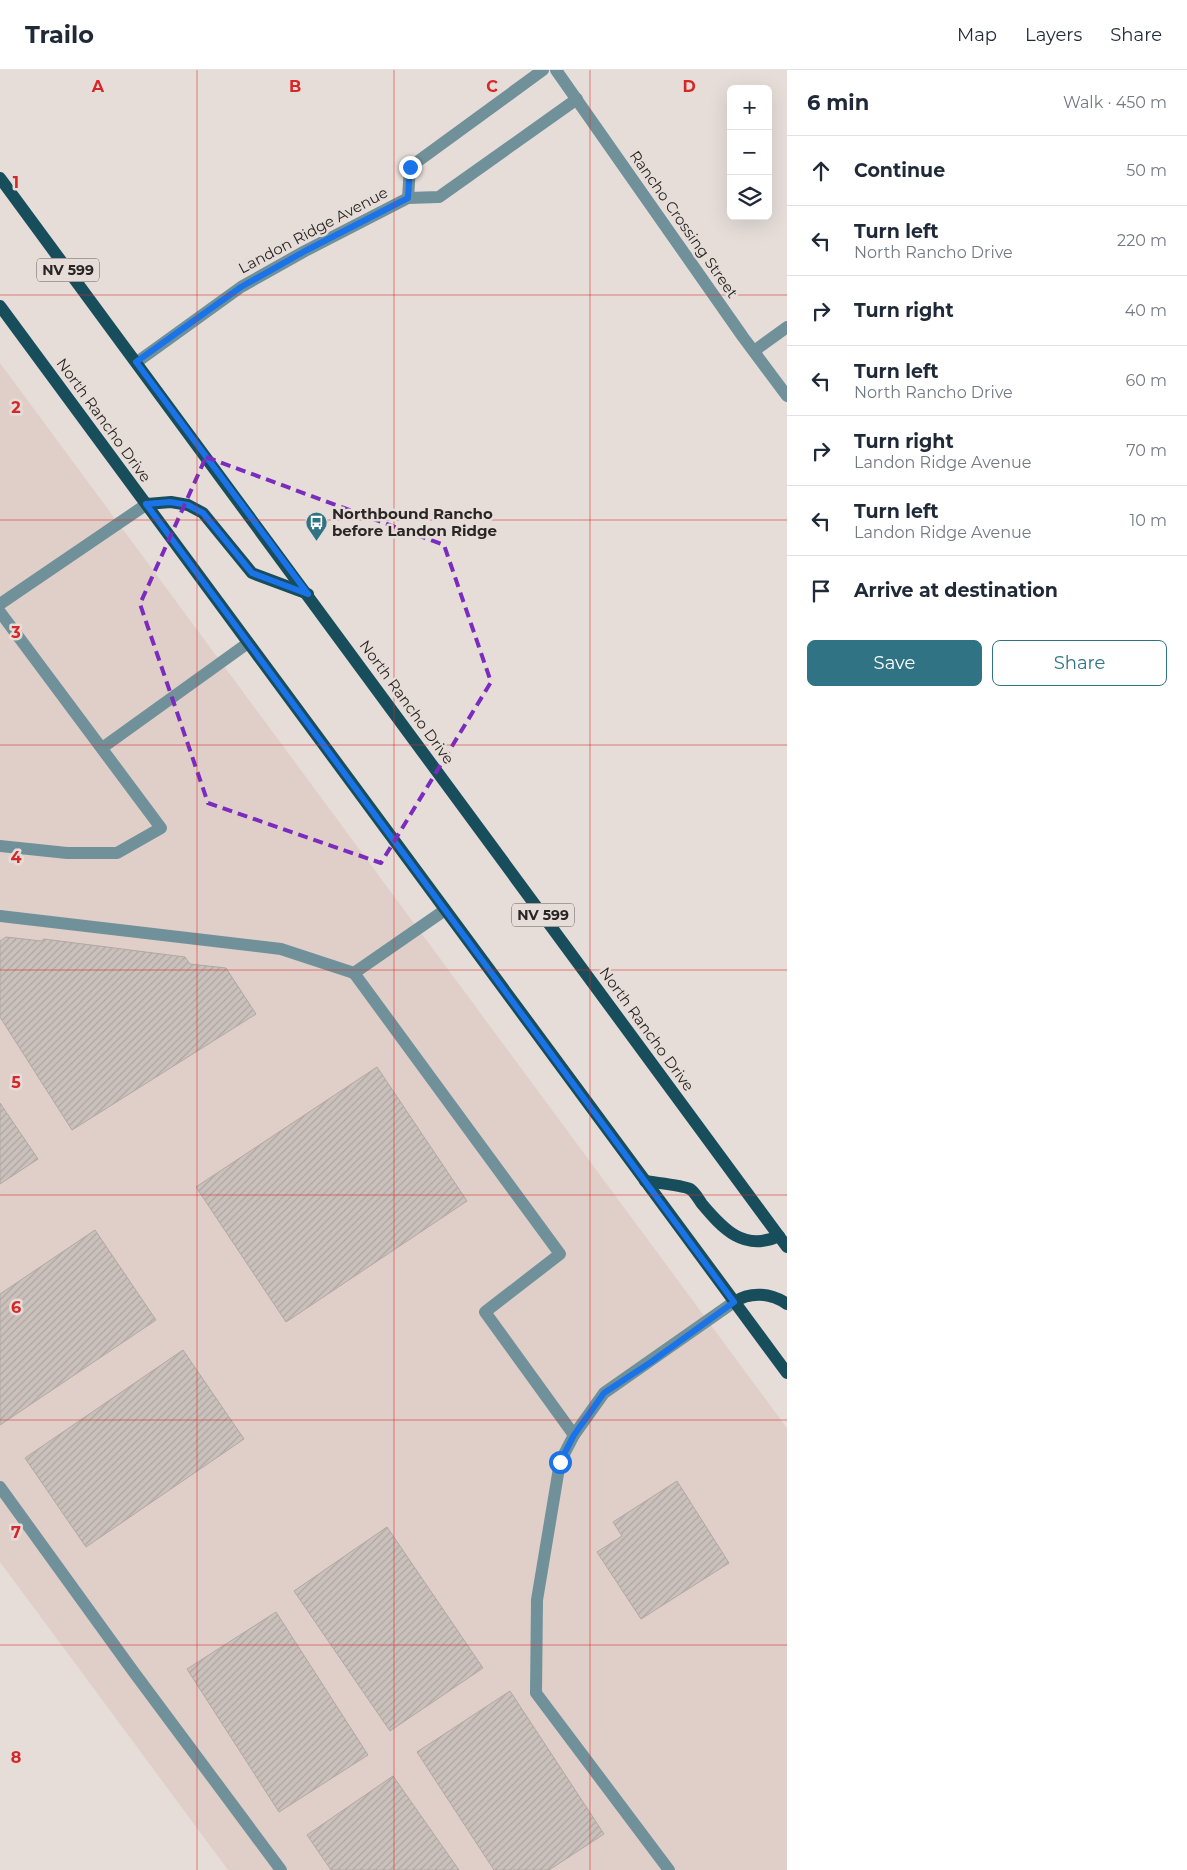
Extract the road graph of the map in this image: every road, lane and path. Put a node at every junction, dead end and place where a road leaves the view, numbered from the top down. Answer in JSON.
{"nodes":[{"id":1,"x":543,"y":70,"type":"edge"},
{"id":2,"x":556,"y":70,"type":"edge"},
{"id":3,"x":577,"y":99,"type":"junction"},
{"id":4,"x":0,"y":178,"type":"edge"},
{"id":5,"x":408,"y":198,"type":"junction"},
{"id":6,"x":0,"y":306,"type":"edge"},
{"id":7,"x":787,"y":327,"type":"edge"},
{"id":8,"x":754,"y":351,"type":"junction"},
{"id":9,"x":136,"y":362,"type":"junction"},
{"id":10,"x":787,"y":396,"type":"edge"},
{"id":11,"x":146,"y":504,"type":"junction"},
{"id":12,"x":308,"y":594,"type":"junction"},
{"id":13,"x":0,"y":604,"type":"edge"},
{"id":14,"x":0,"y":612,"type":"edge"},
{"id":15,"x":248,"y":643,"type":"junction"},
{"id":16,"x":102,"y":748,"type":"junction"},
{"id":17,"x":0,"y":846,"type":"edge"},
{"id":18,"x":446,"y":910,"type":"junction"},
{"id":19,"x":0,"y":916,"type":"edge"},
{"id":20,"x":354,"y":973,"type":"junction"},
{"id":21,"x":644,"y":1181,"type":"junction"},
{"id":22,"x":783,"y":1242,"type":"edge"},
{"id":23,"x":734,"y":1302,"type":"junction"},
{"id":24,"x":787,"y":1304,"type":"edge"},
{"id":25,"x":787,"y":1374,"type":"edge"},
{"id":26,"x":574,"y":1435,"type":"junction"},
{"id":27,"x":0,"y":1487,"type":"edge"},
{"id":28,"x":281,"y":1870,"type":"edge"},
{"id":29,"x":669,"y":1870,"type":"edge"}],
"edges":[{"from":1,"to":5,"type":"street","name":"Landon Ridge Avenue"},
{"from":2,"to":3,"type":"street","name":"Rancho Crossing Street"},
{"from":3,"to":5,"type":"street","name":"Landon Ridge Avenue"},
{"from":3,"to":8,"type":"street","name":"Rancho Crossing Street"},
{"from":4,"to":9,"type":"main road","name":"North Rancho Drive","number":"NV 599"},
{"from":5,"to":9,"type":"street","name":"Landon Ridge Avenue"},
{"from":6,"to":11,"type":"main road","name":"North Rancho Drive"},
{"from":7,"to":8,"type":"street"},
{"from":8,"to":10,"type":"street","name":"Rancho Crossing Street"},
{"from":9,"to":12,"type":"main road","name":"North Rancho Drive","number":"NV 599"},
{"from":11,"to":12,"type":"main road"},
{"from":11,"to":13,"type":"street"},
{"from":11,"to":15,"type":"main road","name":"North Rancho Drive"},
{"from":12,"to":22,"type":"main road","name":"North Rancho Drive","number":"NV 599"},
{"from":14,"to":16,"type":"street"},
{"from":15,"to":16,"type":"street"},
{"from":15,"to":18,"type":"main road","name":"North Rancho Drive"},
{"from":16,"to":17,"type":"street"},
{"from":18,"to":20,"type":"street"},
{"from":18,"to":21,"type":"main road","name":"North Rancho Drive"},
{"from":19,"to":20,"type":"street"},
{"from":20,"to":26,"type":"street"},
{"from":21,"to":22,"type":"main road"},
{"from":21,"to":23,"type":"main road","name":"North Rancho Drive"},
{"from":23,"to":24,"type":"main road"},
{"from":23,"to":25,"type":"main road","name":"North Rancho Drive"},
{"from":23,"to":26,"type":"street"},
{"from":26,"to":29,"type":"street"},
{"from":27,"to":28,"type":"street"}]}
